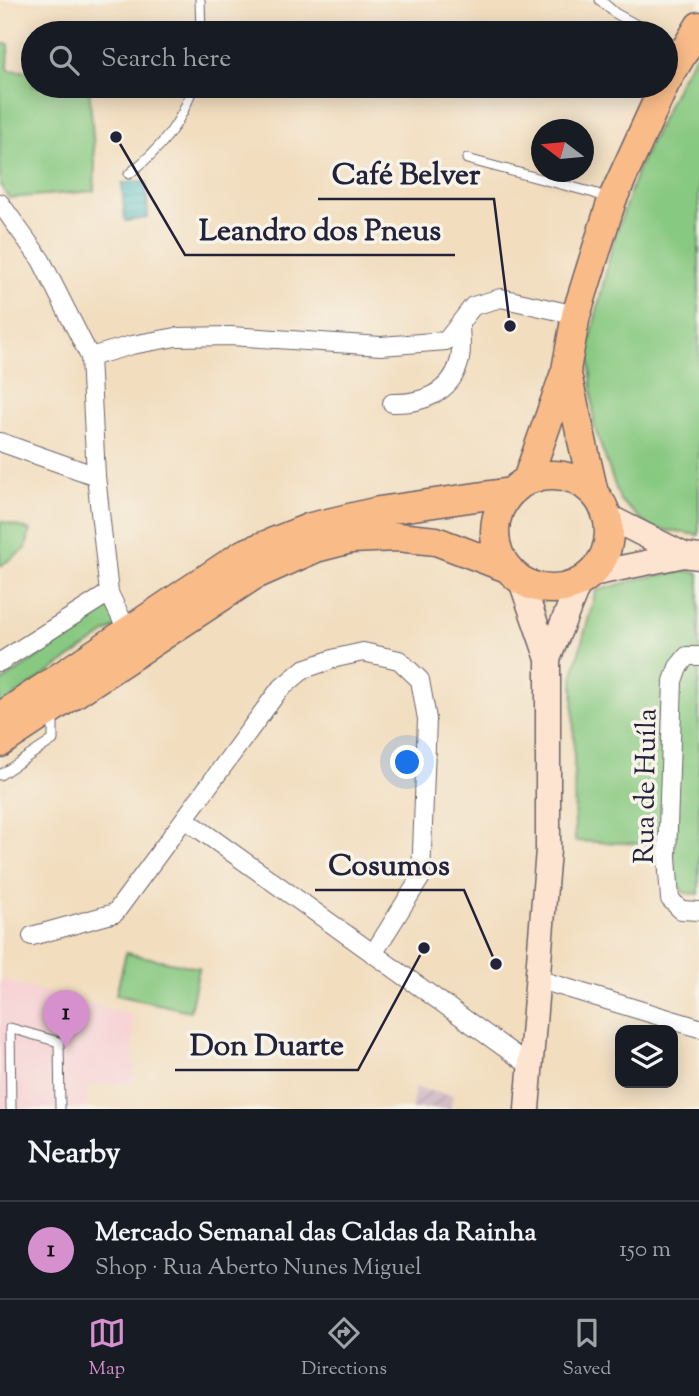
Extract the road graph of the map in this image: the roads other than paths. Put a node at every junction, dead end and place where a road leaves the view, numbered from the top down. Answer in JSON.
{"nodes":[{"id":1,"x":200,"y":0,"type":"edge"},
{"id":2,"x":600,"y":0,"type":"edge"},
{"id":3,"x":201,"y":21,"type":"edge"},
{"id":4,"x":630,"y":21,"type":"edge"},
{"id":5,"x":699,"y":26,"type":"edge"},
{"id":6,"x":678,"y":44,"type":"edge"},
{"id":7,"x":190,"y":98,"type":"edge"},
{"id":8,"x":659,"y":98,"type":"edge"},
{"id":9,"x":467,"y":159,"type":"dead end"},
{"id":10,"x":129,"y":174,"type":"dead end"},
{"id":11,"x":612,"y":200,"type":"junction"},
{"id":12,"x":0,"y":203,"type":"edge"},
{"id":13,"x":576,"y":315,"type":"junction"},
{"id":14,"x":460,"y":324,"type":"junction"},
{"id":15,"x":90,"y":357,"type":"junction"},
{"id":16,"x":566,"y":370,"type":"junction"},
{"id":17,"x":392,"y":404,"type":"dead end"},
{"id":18,"x":0,"y":442,"type":"edge"},
{"id":19,"x":96,"y":475,"type":"junction"},
{"id":20,"x":519,"y":486,"type":"junction"},
{"id":21,"x":600,"y":504,"type":"junction"},
{"id":22,"x":692,"y":556,"type":"edge"},
{"id":23,"x":514,"y":575,"type":"junction"},
{"id":24,"x":585,"y":578,"type":"junction"},
{"id":25,"x":108,"y":593,"type":"junction"},
{"id":26,"x":127,"y":630,"type":"junction"},
{"id":27,"x":699,"y":656,"type":"edge"},
{"id":28,"x":548,"y":659,"type":"junction"},
{"id":29,"x":0,"y":662,"type":"edge"},
{"id":30,"x":53,"y":706,"type":"junction"},
{"id":31,"x":0,"y":717,"type":"edge"},
{"id":32,"x":0,"y":743,"type":"edge"},
{"id":33,"x":0,"y":775,"type":"edge"},
{"id":34,"x":185,"y":819,"type":"junction"},
{"id":35,"x":699,"y":911,"type":"edge"},
{"id":36,"x":32,"y":936,"type":"dead end"},
{"id":37,"x":373,"y":954,"type":"junction"},
{"id":38,"x":537,"y":979,"type":"junction"},
{"id":39,"x":5,"y":1026,"type":"edge"},
{"id":40,"x":699,"y":1028,"type":"edge"},
{"id":41,"x":529,"y":1065,"type":"junction"},
{"id":42,"x":11,"y":1109,"type":"edge"},
{"id":43,"x":60,"y":1109,"type":"edge"},
{"id":44,"x":527,"y":1109,"type":"edge"}],
"edges":[{"from":1,"to":3,"type":"lane"},
{"from":2,"to":4,"type":"lane"},
{"from":5,"to":6,"type":"main road"},
{"from":7,"to":10,"type":"lane"},
{"from":8,"to":11,"type":"main road"},
{"from":9,"to":11,"type":"lane"},
{"from":11,"to":13,"type":"main road"},
{"from":12,"to":15,"type":"street"},
{"from":13,"to":14,"type":"street"},
{"from":13,"to":16,"type":"main road"},
{"from":14,"to":15,"type":"street"},
{"from":14,"to":17,"type":"street"},
{"from":15,"to":19,"type":"street"},
{"from":16,"to":20,"type":"main road"},
{"from":16,"to":21,"type":"main road"},
{"from":18,"to":19,"type":"street"},
{"from":19,"to":25,"type":"street"},
{"from":20,"to":21,"type":"main road"},
{"from":20,"to":23,"type":"main road"},
{"from":20,"to":26,"type":"main road"},
{"from":21,"to":22,"type":"main road"},
{"from":21,"to":24,"type":"main road"},
{"from":22,"to":24,"type":"main road"},
{"from":23,"to":24,"type":"main road"},
{"from":23,"to":28,"type":"main road"},
{"from":23,"to":30,"type":"main road"},
{"from":24,"to":28,"type":"main road"},
{"from":25,"to":26,"type":"street"},
{"from":25,"to":29,"type":"street"},
{"from":26,"to":31,"type":"main road"},
{"from":27,"to":35,"type":"street","name":"Rua de Huíla"},
{"from":28,"to":38,"type":"main road"},
{"from":30,"to":32,"type":"main road"},
{"from":30,"to":33,"type":"lane"},
{"from":34,"to":36,"type":"street"},
{"from":34,"to":37,"type":"street"},
{"from":34,"to":37,"type":"street"},
{"from":37,"to":41,"type":"street"},
{"from":38,"to":40,"type":"street"},
{"from":38,"to":41,"type":"main road"},
{"from":39,"to":42,"type":"lane"},
{"from":39,"to":43,"type":"lane"},
{"from":41,"to":44,"type":"main road"}]}
